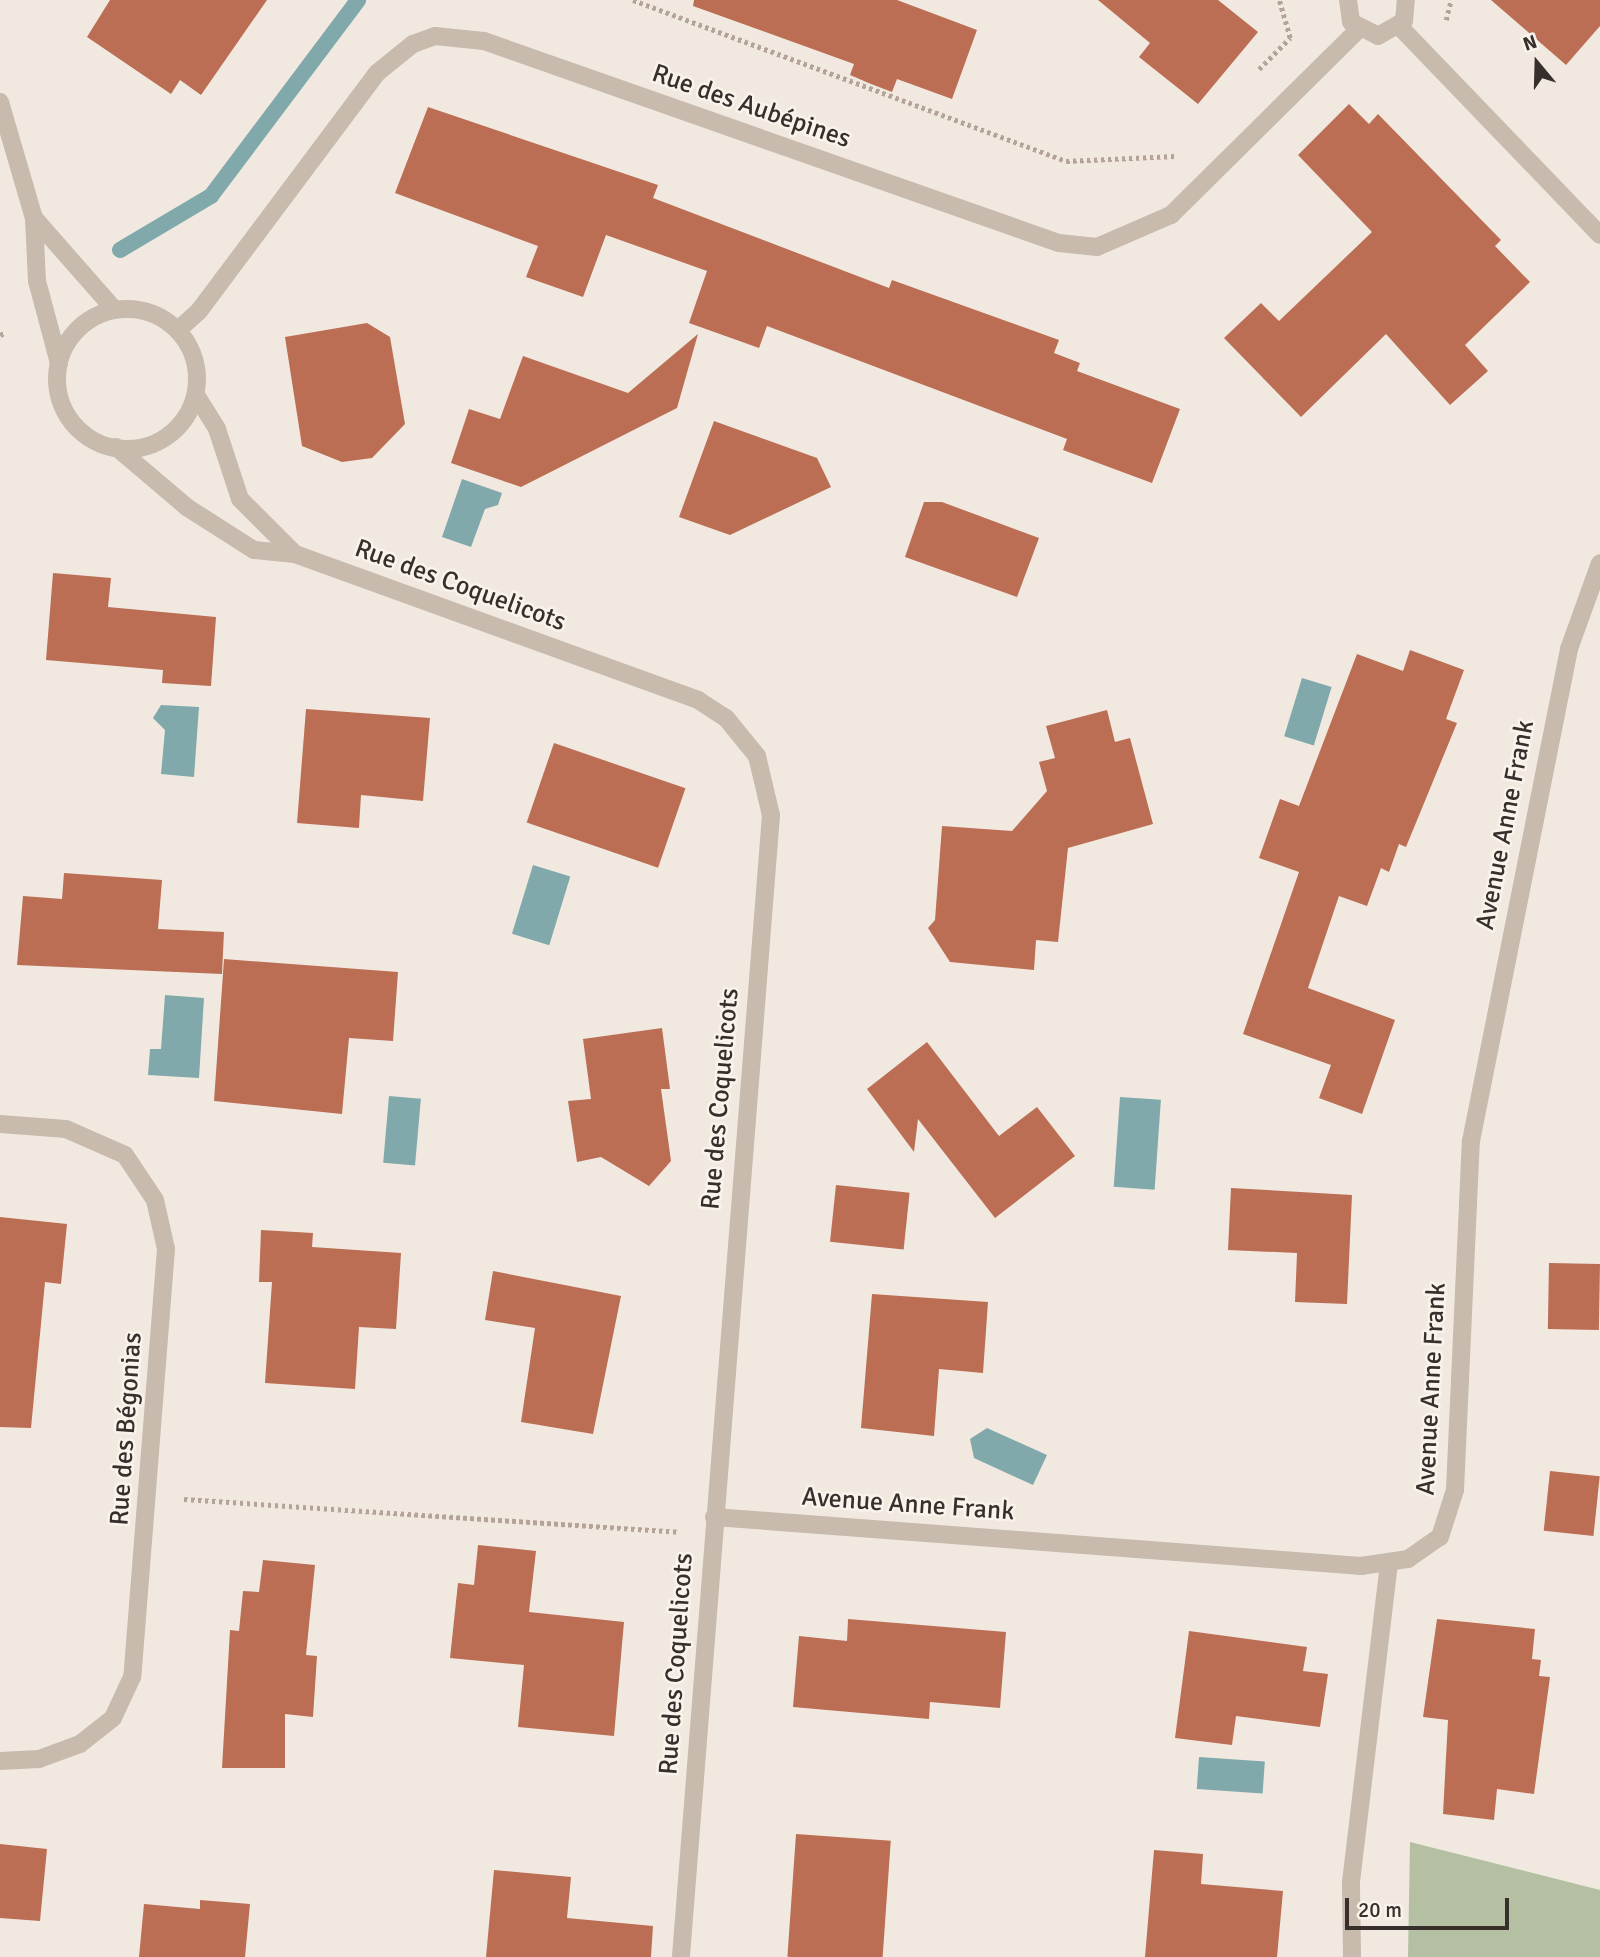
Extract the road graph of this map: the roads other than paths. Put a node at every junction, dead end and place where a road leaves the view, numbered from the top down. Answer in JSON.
{"nodes":[{"id":1,"x":1348,"y":0,"type":"edge"},
{"id":2,"x":1406,"y":0,"type":"edge"},
{"id":3,"x":1399,"y":26,"type":"junction"},
{"id":4,"x":1359,"y":29,"type":"junction"},
{"id":5,"x":0,"y":102,"type":"edge"},
{"id":6,"x":34,"y":218,"type":"junction"},
{"id":7,"x":1600,"y":235,"type":"edge"},
{"id":8,"x":114,"y":309,"type":"junction"},
{"id":9,"x":178,"y":330,"type":"junction"},
{"id":10,"x":59,"y":363,"type":"junction"},
{"id":11,"x":196,"y":395,"type":"junction"},
{"id":12,"x":116,"y":447,"type":"junction"},
{"id":13,"x":295,"y":554,"type":"junction"},
{"id":14,"x":1600,"y":563,"type":"edge"},
{"id":15,"x":0,"y":1124,"type":"edge"},
{"id":16,"x":714,"y":1517,"type":"junction"},
{"id":17,"x":1389,"y":1564,"type":"junction"},
{"id":18,"x":0,"y":1761,"type":"edge"},
{"id":19,"x":681,"y":1957,"type":"edge"},
{"id":20,"x":1352,"y":1957,"type":"edge"}],
"edges":[{"from":1,"to":4,"type":"street"},
{"from":2,"to":3,"type":"street"},
{"from":3,"to":4,"type":"street"},
{"from":3,"to":7,"type":"street"},
{"from":4,"to":9,"type":"street","name":"Rue des Aubépines"},
{"from":5,"to":6,"type":"street","name":"Rue des Coquelicots"},
{"from":6,"to":8,"type":"street","name":"Rue des Coquelicots"},
{"from":6,"to":10,"type":"street","name":"Rue des Coquelicots"},
{"from":8,"to":9,"type":"street"},
{"from":8,"to":10,"type":"street"},
{"from":9,"to":11,"type":"street","name":"Rue des Coquelicots"},
{"from":10,"to":12,"type":"street","name":"Rue des Coquelicots"},
{"from":11,"to":12,"type":"street","name":"Rue des Coquelicots"},
{"from":11,"to":13,"type":"street","name":"Rue des Coquelicots"},
{"from":12,"to":13,"type":"street","name":"Rue des Coquelicots"},
{"from":13,"to":16,"type":"street","name":"Rue des Coquelicots"},
{"from":14,"to":17,"type":"street","name":"Avenue Anne Frank"},
{"from":15,"to":18,"type":"street","name":"Rue des Bégonias"},
{"from":16,"to":17,"type":"street","name":"Avenue Anne Frank"},
{"from":16,"to":19,"type":"street","name":"Rue des Coquelicots"},
{"from":17,"to":20,"type":"street"}]}
